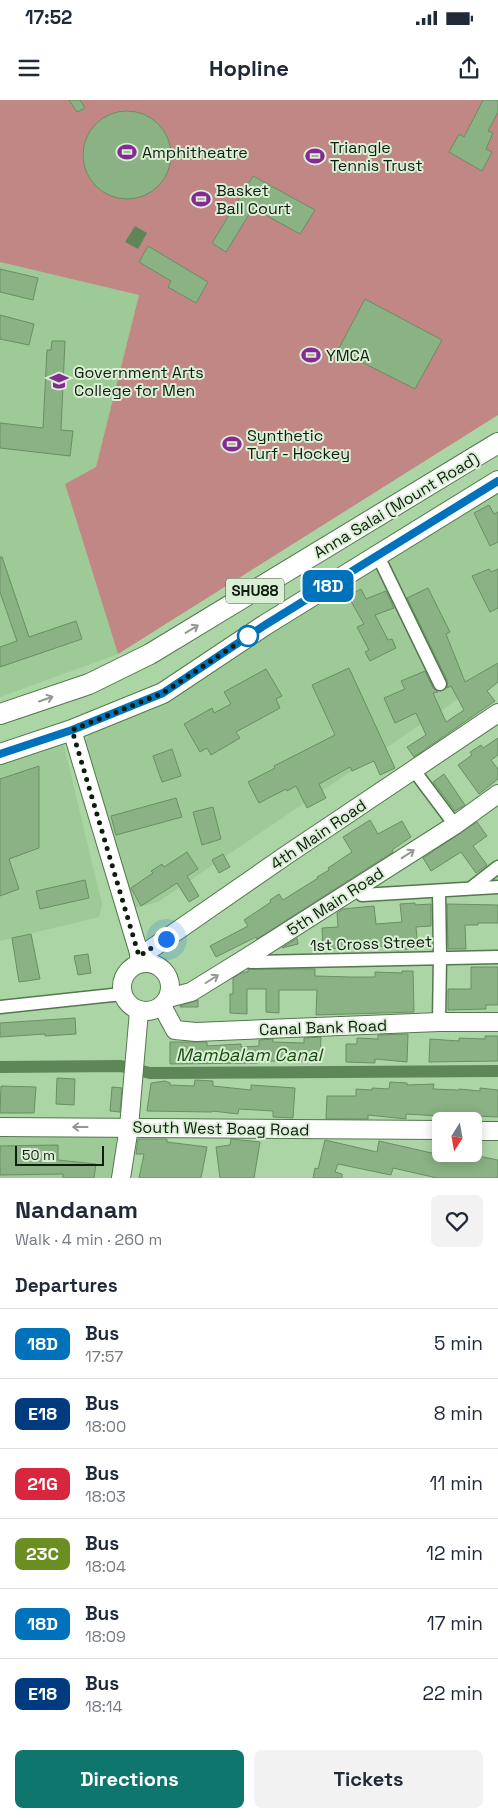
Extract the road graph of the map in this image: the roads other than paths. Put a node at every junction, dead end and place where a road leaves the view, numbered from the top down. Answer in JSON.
{"nodes":[{"id":1,"x":498,"y":443,"type":"edge"},
{"id":2,"x":498,"y":481,"type":"edge"},
{"id":3,"x":378,"y":556,"type":"junction"},
{"id":4,"x":440,"y":684,"type":"dead end"},
{"id":5,"x":0,"y":714,"type":"edge"},
{"id":6,"x":498,"y":714,"type":"edge"},
{"id":7,"x":72,"y":730,"type":"junction"},
{"id":8,"x":0,"y":754,"type":"edge"},
{"id":9,"x":413,"y":769,"type":"junction"},
{"id":10,"x":498,"y":794,"type":"edge"},
{"id":11,"x":454,"y":825,"type":"junction"},
{"id":12,"x":498,"y":867,"type":"edge"},
{"id":13,"x":498,"y":887,"type":"edge"},
{"id":14,"x":356,"y":888,"type":"junction"},
{"id":15,"x":471,"y":888,"type":"junction"},
{"id":16,"x":439,"y":891,"type":"junction"},
{"id":17,"x":440,"y":957,"type":"junction"},
{"id":18,"x":498,"y":957,"type":"edge"},
{"id":19,"x":246,"y":958,"type":"junction"},
{"id":20,"x":140,"y":959,"type":"junction"},
{"id":21,"x":122,"y":994,"type":"junction"},
{"id":22,"x":165,"y":1002,"type":"junction"},
{"id":23,"x":0,"y":1007,"type":"edge"},
{"id":24,"x":140,"y":1011,"type":"junction"},
{"id":25,"x":439,"y":1022,"type":"junction"},
{"id":26,"x":498,"y":1022,"type":"edge"},
{"id":27,"x":0,"y":1127,"type":"edge"},
{"id":28,"x":128,"y":1127,"type":"junction"},
{"id":29,"x":432,"y":1130,"type":"edge"},
{"id":30,"x":482,"y":1131,"type":"edge"},
{"id":31,"x":498,"y":1131,"type":"edge"},
{"id":32,"x":121,"y":1178,"type":"edge"}],
"edges":[{"from":5,"to":1,"type":"main road","name":"Anna Salai (Mount Road)","number":"SHU88","one_way":true},
{"from":2,"to":3,"type":"main road","name":"Anna Salai (Mount Road)","number":"SHU88"},
{"from":3,"to":4,"type":"street"},
{"from":3,"to":7,"type":"main road","name":"Anna Salai (Mount Road)","number":"SHU88"},
{"from":6,"to":9,"type":"street","name":"4th Main Road"},
{"from":7,"to":8,"type":"main road","name":"Anna Salai (Mount Road)","number":"SHU88"},
{"from":7,"to":20,"type":"street"},
{"from":9,"to":11,"type":"street"},
{"from":9,"to":20,"type":"street","name":"4th Main Road"},
{"from":10,"to":11,"type":"street","name":"5th Main Road"},
{"from":14,"to":11,"type":"street","name":"5th Main Road","one_way":true},
{"from":12,"to":15,"type":"street"},
{"from":13,"to":15,"type":"street"},
{"from":14,"to":16,"type":"street"},
{"from":14,"to":19,"type":"street","name":"5th Main Road"},
{"from":15,"to":16,"type":"street"},
{"from":16,"to":17,"type":"street"},
{"from":17,"to":18,"type":"street","name":"1st Cross Street"},
{"from":17,"to":19,"type":"street","name":"1st Cross Street"},
{"from":17,"to":25,"type":"street"},
{"from":22,"to":19,"type":"street","name":"5th Main Road","one_way":true},
{"from":20,"to":21,"type":"street"},
{"from":20,"to":22,"type":"street"},
{"from":21,"to":23,"type":"street"},
{"from":21,"to":24,"type":"street"},
{"from":22,"to":24,"type":"street"},
{"from":22,"to":25,"type":"street","name":"Canal Bank Road"},
{"from":24,"to":28,"type":"street"},
{"from":25,"to":26,"type":"street","name":"Canal Bank Road"},
{"from":28,"to":27,"type":"street","name":"South West Boag Road","one_way":true},
{"from":28,"to":29,"type":"street","name":"South West Boag Road"},
{"from":28,"to":32,"type":"street"},
{"from":30,"to":31,"type":"street"}]}
